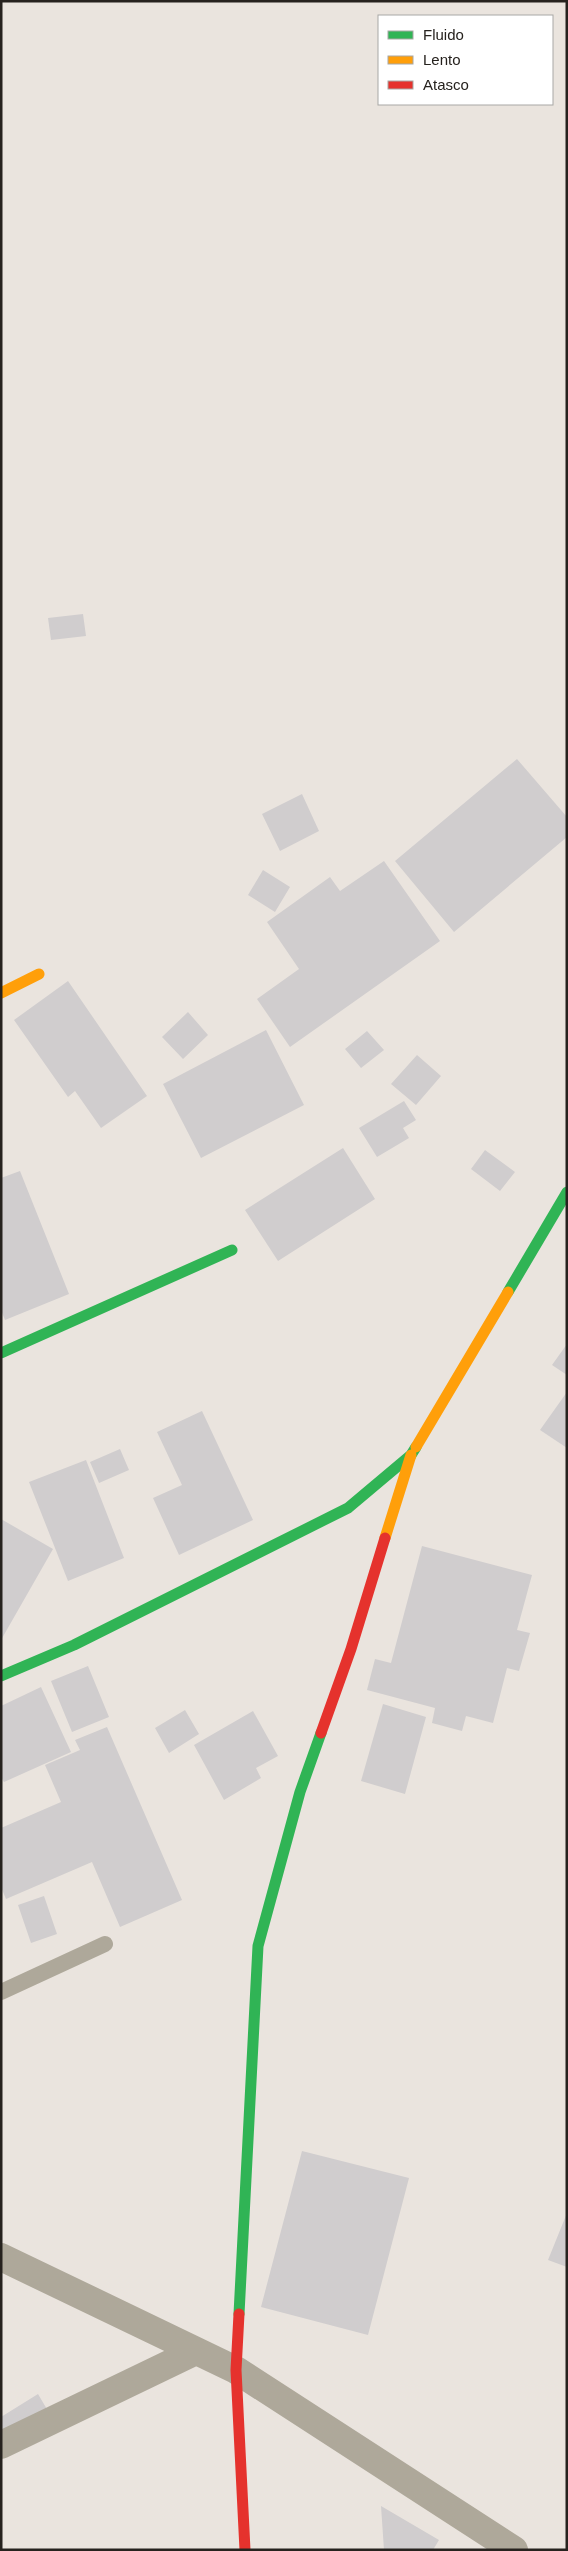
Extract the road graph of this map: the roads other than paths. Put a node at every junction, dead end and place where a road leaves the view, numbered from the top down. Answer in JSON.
{"nodes":[{"id":1,"x":39,"y":974,"type":"dead end"},
{"id":2,"x":1,"y":993,"type":"edge"},
{"id":3,"x":567,"y":1192,"type":"edge"},
{"id":4,"x":232,"y":1250,"type":"dead end"},
{"id":5,"x":1,"y":1353,"type":"edge"},
{"id":6,"x":411,"y":1455,"type":"junction"},
{"id":7,"x":1,"y":1676,"type":"edge"},
{"id":8,"x":105,"y":1944,"type":"dead end"},
{"id":9,"x":1,"y":1992,"type":"edge"},
{"id":10,"x":1,"y":2257,"type":"edge"},
{"id":11,"x":194,"y":2352,"type":"junction"},
{"id":12,"x":236,"y":2370,"type":"junction"},
{"id":13,"x":1,"y":2445,"type":"edge"},
{"id":14,"x":245,"y":2550,"type":"edge"},
{"id":15,"x":514,"y":2550,"type":"edge"}],
"edges":[{"from":1,"to":2,"type":"street"},
{"from":3,"to":6,"type":"street"},
{"from":4,"to":5,"type":"street"},
{"from":6,"to":7,"type":"street"},
{"from":6,"to":12,"type":"street"},
{"from":8,"to":9,"type":"lane"},
{"from":10,"to":11,"type":"street"},
{"from":11,"to":12,"type":"street"},
{"from":11,"to":13,"type":"street"},
{"from":12,"to":14,"type":"street"},
{"from":12,"to":15,"type":"street"}]}
